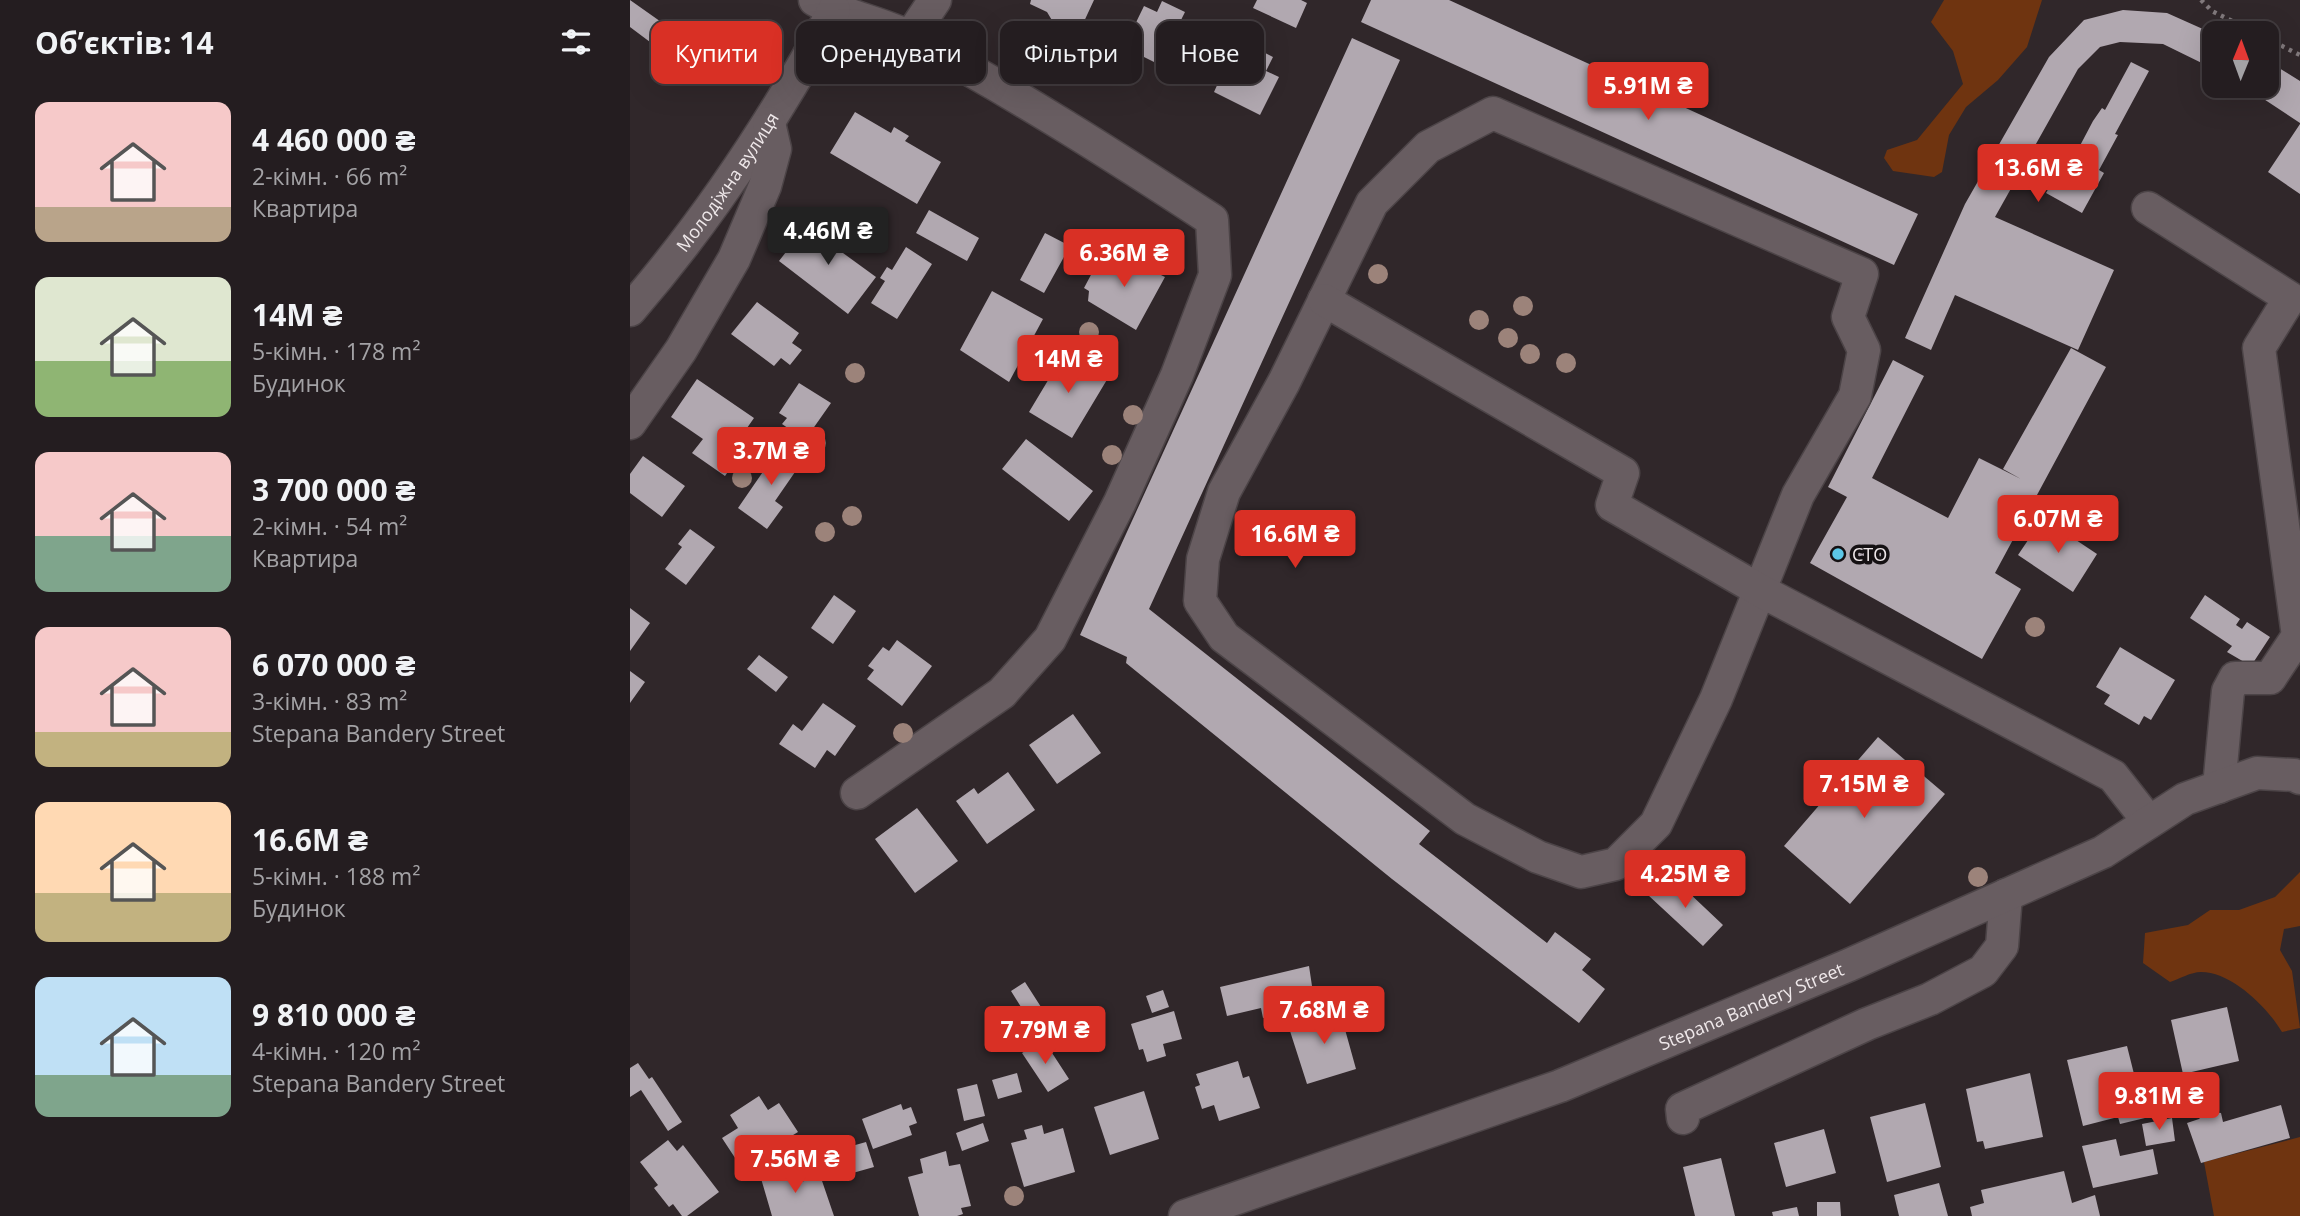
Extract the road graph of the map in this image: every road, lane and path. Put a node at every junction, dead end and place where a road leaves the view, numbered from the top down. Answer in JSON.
{"nodes":[{"id":1,"x":934,"y":0,"type":"edge"},
{"id":2,"x":2201,"y":0,"type":"edge"},
{"id":3,"x":824,"y":5,"type":"edge"},
{"id":4,"x":867,"y":21,"type":"edge"},
{"id":5,"x":920,"y":21,"type":"edge"},
{"id":6,"x":2232,"y":21,"type":"edge"},
{"id":7,"x":2279,"y":44,"type":"edge"},
{"id":8,"x":2300,"y":55,"type":"edge"},
{"id":9,"x":986,"y":79,"type":"edge"},
{"id":10,"x":769,"y":123,"type":"junction"},
{"id":11,"x":2148,"y":208,"type":"dead end"},
{"id":12,"x":1324,"y":300,"type":"junction"},
{"id":13,"x":630,"y":310,"type":"edge"},
{"id":14,"x":630,"y":423,"type":"edge"},
{"id":15,"x":1761,"y":591,"type":"junction"},
{"id":16,"x":2300,"y":779,"type":"edge"},
{"id":17,"x":2219,"y":787,"type":"junction"},
{"id":18,"x":857,"y":793,"type":"dead end"},
{"id":19,"x":2149,"y":822,"type":"junction"},
{"id":20,"x":2006,"y":895,"type":"junction"},
{"id":21,"x":1683,"y":1118,"type":"dead end"},
{"id":22,"x":1185,"y":1216,"type":"edge"}],
"edges":[{"from":1,"to":5,"type":"street"},
{"from":2,"to":6,"type":"path"},
{"from":3,"to":4,"type":"street"},
{"from":3,"to":10,"type":"street","name":"Молодіжна вулиця"},
{"from":7,"to":8,"type":"path"},
{"from":9,"to":18,"type":"street"},
{"from":10,"to":13,"type":"street","name":"Молодіжна вулиця"},
{"from":10,"to":14,"type":"street"},
{"from":11,"to":17,"type":"street"},
{"from":12,"to":15,"type":"street"},
{"from":12,"to":15,"type":"street"},
{"from":12,"to":15,"type":"street"},
{"from":15,"to":19,"type":"street"},
{"from":16,"to":17,"type":"street","name":"Stepana Bandery Street"},
{"from":17,"to":19,"type":"street","name":"Stepana Bandery Street"},
{"from":19,"to":20,"type":"street","name":"Stepana Bandery Street"},
{"from":20,"to":21,"type":"street"},
{"from":20,"to":22,"type":"street","name":"Stepana Bandery Street"}]}
